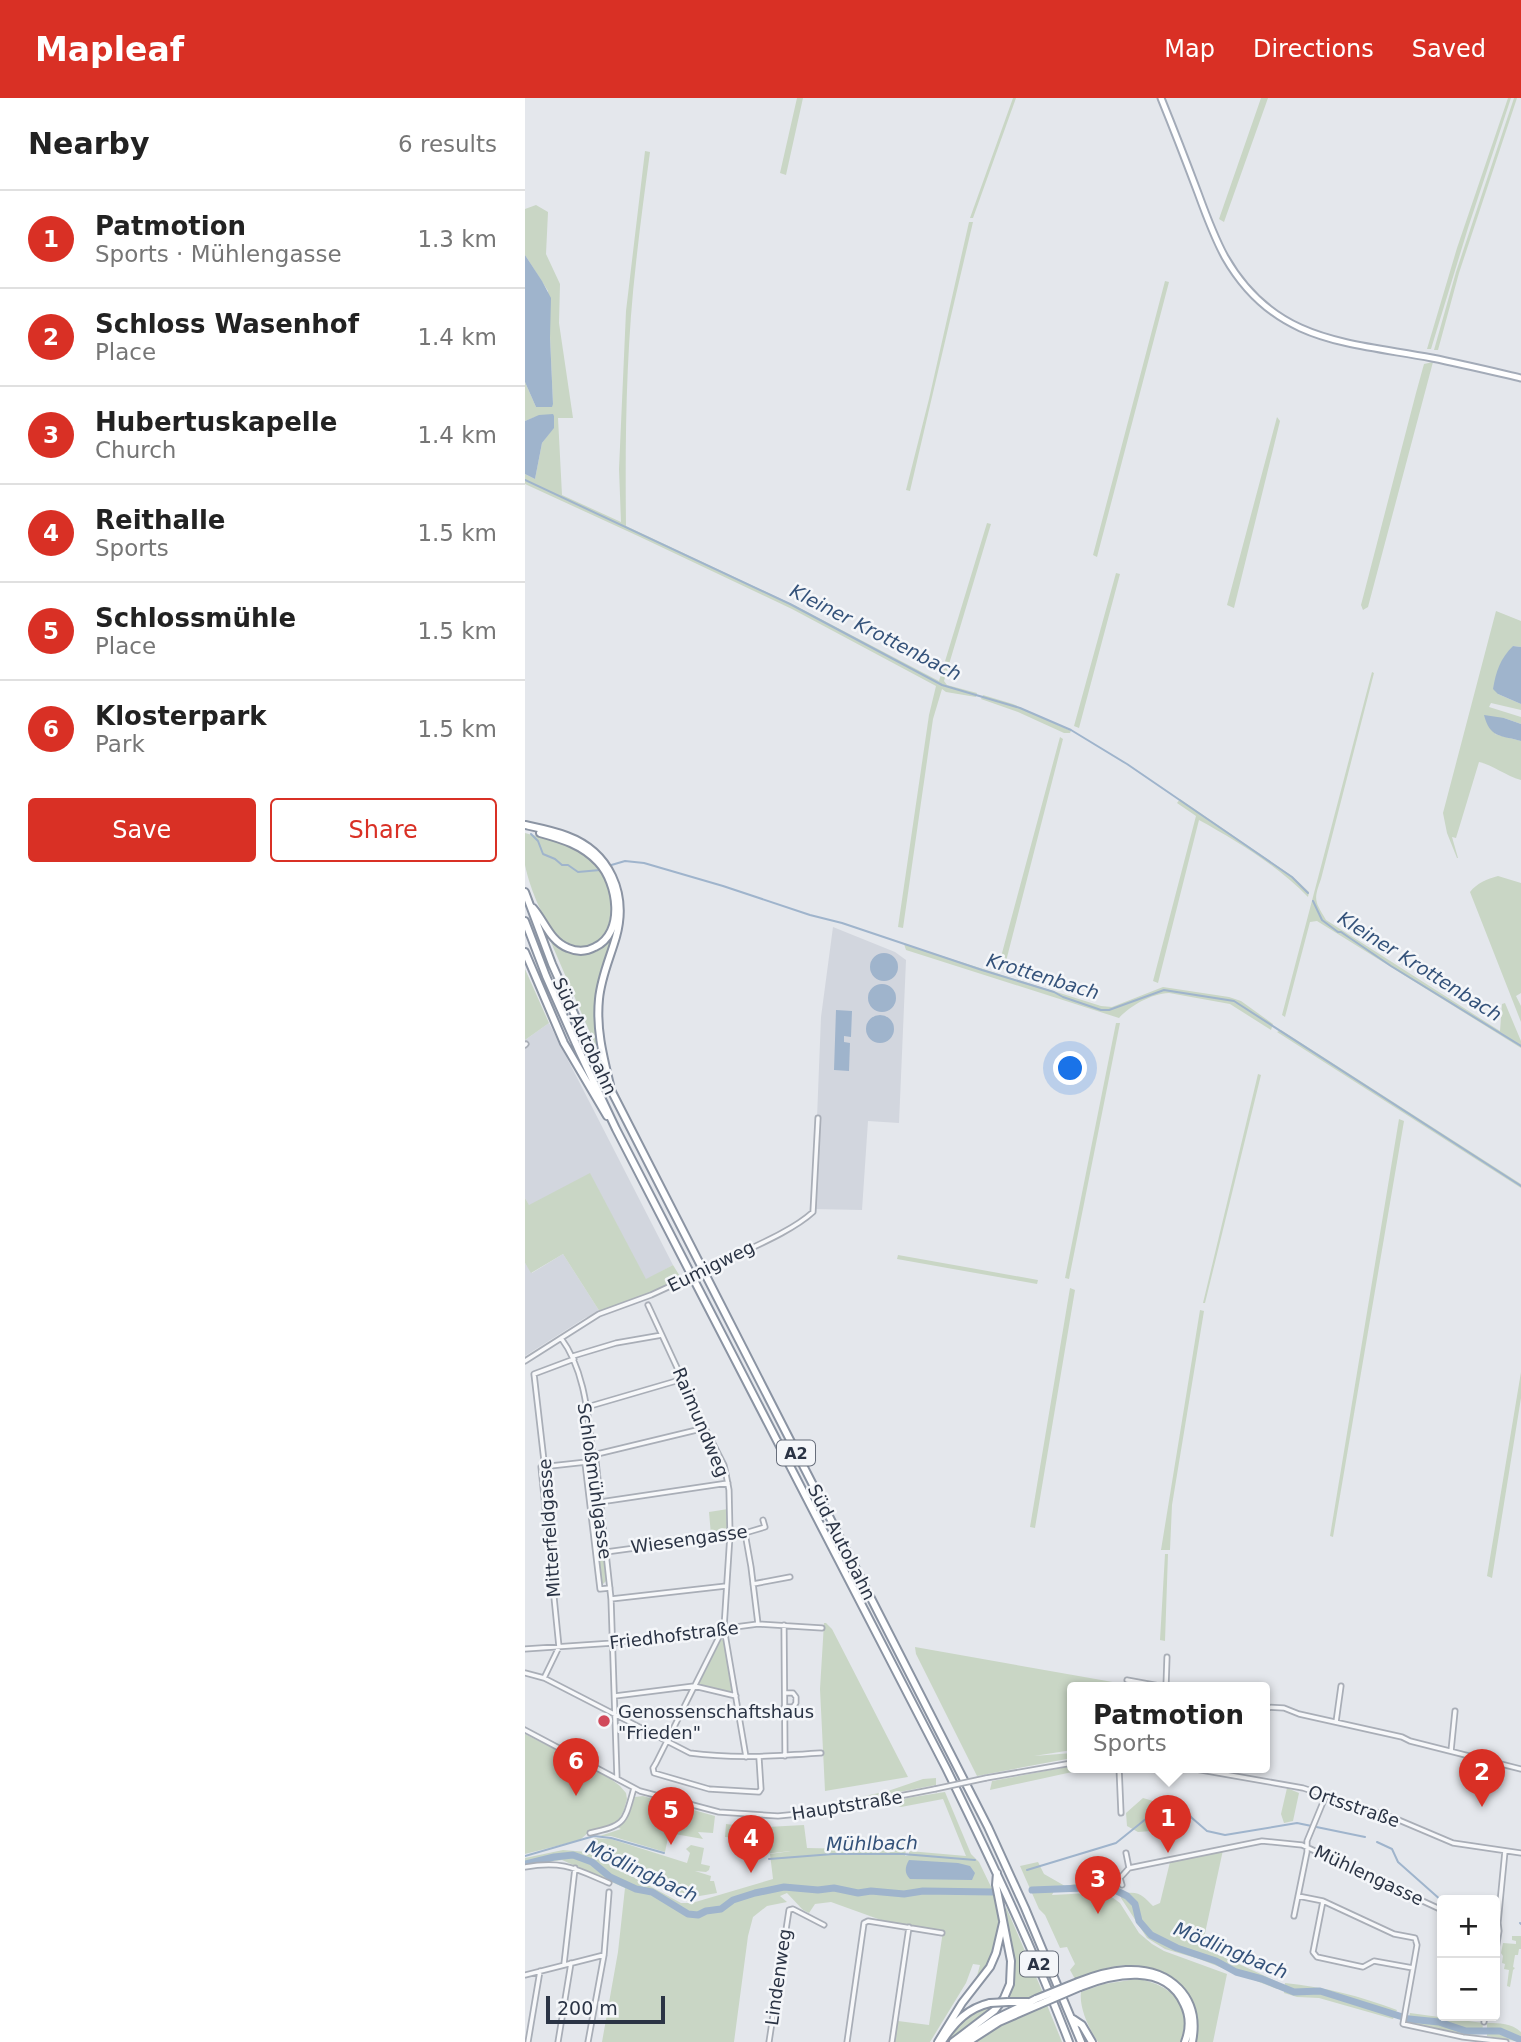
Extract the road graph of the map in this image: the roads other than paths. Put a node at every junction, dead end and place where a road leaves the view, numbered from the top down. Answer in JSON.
{"nodes":[{"id":1,"x":1161,"y":98,"type":"edge"},
{"id":2,"x":1521,"y":378,"type":"edge"},
{"id":3,"x":525,"y":827,"type":"edge"},
{"id":4,"x":608,"y":871,"type":"junction"},
{"id":5,"x":525,"y":892,"type":"edge"},
{"id":6,"x":529,"y":903,"type":"junction"},
{"id":7,"x":525,"y":921,"type":"edge"},
{"id":8,"x":525,"y":951,"type":"edge"},
{"id":9,"x":613,"y":1097,"type":"junction"},
{"id":10,"x":818,"y":1118,"type":"dead end"},
{"id":11,"x":616,"y":1129,"type":"junction"},
{"id":12,"x":648,"y":1305,"type":"dead end"},
{"id":13,"x":662,"y":1335,"type":"junction"},
{"id":14,"x":561,"y":1338,"type":"junction"},
{"id":15,"x":573,"y":1357,"type":"junction"},
{"id":16,"x":525,"y":1361,"type":"edge"},
{"id":17,"x":683,"y":1379,"type":"junction"},
{"id":18,"x":586,"y":1407,"type":"junction"},
{"id":19,"x":705,"y":1428,"type":"junction"},
{"id":20,"x":593,"y":1455,"type":"junction"},
{"id":21,"x":596,"y":1461,"type":"junction"},
{"id":22,"x":585,"y":1463,"type":"junction"},
{"id":23,"x":541,"y":1467,"type":"junction"},
{"id":24,"x":728,"y":1483,"type":"junction"},
{"id":25,"x":600,"y":1502,"type":"junction"},
{"id":26,"x":763,"y":1520,"type":"dead end"},
{"id":27,"x":745,"y":1533,"type":"junction"},
{"id":28,"x":730,"y":1535,"type":"junction"},
{"id":29,"x":606,"y":1552,"type":"junction"},
{"id":30,"x":790,"y":1577,"type":"dead end"},
{"id":31,"x":753,"y":1584,"type":"junction"},
{"id":32,"x":726,"y":1586,"type":"junction"},
{"id":33,"x":610,"y":1588,"type":"junction"},
{"id":34,"x":611,"y":1599,"type":"junction"},
{"id":35,"x":758,"y":1624,"type":"junction"},
{"id":36,"x":784,"y":1625,"type":"junction"},
{"id":37,"x":724,"y":1628,"type":"junction"},
{"id":38,"x":822,"y":1628,"type":"dead end"},
{"id":39,"x":613,"y":1643,"type":"junction"},
{"id":40,"x":559,"y":1647,"type":"junction"},
{"id":41,"x":525,"y":1649,"type":"edge"},
{"id":42,"x":1167,"y":1657,"type":"dead end"},
{"id":43,"x":525,"y":1673,"type":"edge"},
{"id":44,"x":544,"y":1678,"type":"junction"},
{"id":45,"x":1127,"y":1681,"type":"dead end"},
{"id":46,"x":1133,"y":1682,"type":"edge"},
{"id":47,"x":1165,"y":1682,"type":"edge"},
{"id":48,"x":694,"y":1686,"type":"junction"},
{"id":49,"x":1341,"y":1686,"type":"dead end"},
{"id":50,"x":784,"y":1692,"type":"junction"},
{"id":51,"x":615,"y":1696,"type":"junction"},
{"id":52,"x":736,"y":1696,"type":"junction"},
{"id":53,"x":784,"y":1707,"type":"junction"},
{"id":54,"x":1270,"y":1708,"type":"edge"},
{"id":55,"x":1455,"y":1711,"type":"dead end"},
{"id":56,"x":616,"y":1715,"type":"junction"},
{"id":57,"x":1336,"y":1722,"type":"junction"},
{"id":58,"x":525,"y":1730,"type":"edge"},
{"id":59,"x":667,"y":1742,"type":"junction"},
{"id":60,"x":1450,"y":1751,"type":"junction"},
{"id":61,"x":821,"y":1753,"type":"dead end"},
{"id":62,"x":785,"y":1755,"type":"junction"},
{"id":63,"x":746,"y":1757,"type":"junction"},
{"id":64,"x":759,"y":1758,"type":"junction"},
{"id":65,"x":1067,"y":1764,"type":"edge"},
{"id":66,"x":1521,"y":1769,"type":"edge"},
{"id":67,"x":1119,"y":1773,"type":"edge"},
{"id":68,"x":1218,"y":1773,"type":"edge"},
{"id":69,"x":617,"y":1777,"type":"junction"},
{"id":70,"x":634,"y":1788,"type":"junction"},
{"id":71,"x":1326,"y":1795,"type":"junction"},
{"id":72,"x":1121,"y":1813,"type":"dead end"},
{"id":73,"x":590,"y":1833,"type":"dead end"},
{"id":74,"x":1308,"y":1847,"type":"junction"},
{"id":75,"x":1505,"y":1851,"type":"junction"},
{"id":76,"x":1126,"y":1853,"type":"dead end"},
{"id":77,"x":1521,"y":1853,"type":"edge"},
{"id":78,"x":525,"y":1867,"type":"edge"},
{"id":79,"x":575,"y":1868,"type":"junction"},
{"id":80,"x":1129,"y":1868,"type":"junction"},
{"id":81,"x":997,"y":1871,"type":"junction"},
{"id":82,"x":609,"y":1883,"type":"dead end"},
{"id":83,"x":1122,"y":1885,"type":"dead end"},
{"id":84,"x":609,"y":1892,"type":"dead end"},
{"id":85,"x":1298,"y":1896,"type":"junction"},
{"id":86,"x":1500,"y":1896,"type":"edge"},
{"id":87,"x":1323,"y":1901,"type":"junction"},
{"id":88,"x":1437,"y":1908,"type":"edge"},
{"id":89,"x":1294,"y":1916,"type":"dead end"},
{"id":90,"x":1004,"y":1917,"type":"junction"},
{"id":91,"x":824,"y":1926,"type":"dead end"},
{"id":92,"x":909,"y":1927,"type":"junction"},
{"id":93,"x":942,"y":1933,"type":"dead end"},
{"id":94,"x":604,"y":1955,"type":"junction"},
{"id":95,"x":571,"y":1963,"type":"junction"},
{"id":96,"x":564,"y":1964,"type":"junction"},
{"id":97,"x":1413,"y":1968,"type":"junction"},
{"id":98,"x":540,"y":1971,"type":"junction"},
{"id":99,"x":525,"y":1975,"type":"edge"},
{"id":100,"x":1079,"y":1985,"type":"junction"},
{"id":101,"x":1034,"y":2002,"type":"junction"},
{"id":102,"x":1072,"y":2018,"type":"junction"},
{"id":103,"x":528,"y":2042,"type":"edge"},
{"id":104,"x":558,"y":2042,"type":"edge"},
{"id":105,"x":588,"y":2042,"type":"edge"},
{"id":106,"x":769,"y":2042,"type":"edge"},
{"id":107,"x":846,"y":2042,"type":"edge"},
{"id":108,"x":892,"y":2042,"type":"edge"},
{"id":109,"x":940,"y":2042,"type":"edge"},
{"id":110,"x":953,"y":2042,"type":"edge"},
{"id":111,"x":961,"y":2042,"type":"edge"},
{"id":112,"x":968,"y":2042,"type":"edge"},
{"id":113,"x":1069,"y":2042,"type":"edge"},
{"id":114,"x":1081,"y":2042,"type":"edge"},
{"id":115,"x":1092,"y":2042,"type":"edge"},
{"id":116,"x":1185,"y":2042,"type":"edge"},
{"id":117,"x":1192,"y":2042,"type":"edge"},
{"id":118,"x":1506,"y":2042,"type":"edge"}],
"edges":[{"from":1,"to":2,"type":"main road"},
{"from":3,"to":4,"type":"highway"},
{"from":4,"to":6,"type":"highway"},
{"from":4,"to":9,"type":"highway"},
{"from":5,"to":6,"type":"highway","name":"Süd Autobahn","number":"A2"},
{"from":6,"to":9,"type":"highway","name":"Süd Autobahn","number":"A2"},
{"from":7,"to":11,"type":"highway","name":"Süd Autobahn","number":"A2"},
{"from":8,"to":11,"type":"highway"},
{"from":9,"to":102,"type":"highway","name":"Süd Autobahn","number":"A2"},
{"from":10,"to":14,"type":"street","name":"Eumigweg","bridge":true},
{"from":11,"to":81,"type":"highway","name":"Süd Autobahn","number":"A2"},
{"from":12,"to":13,"type":"street","name":"Raimundweg"},
{"from":13,"to":15,"type":"street"},
{"from":13,"to":17,"type":"street","name":"Raimundweg"},
{"from":14,"to":15,"type":"street","name":"Schloßmühlgasse"},
{"from":14,"to":16,"type":"street","name":"Eumigweg"},
{"from":15,"to":18,"type":"street","name":"Schloßmühlgasse"},
{"from":15,"to":23,"type":"street","name":"Mitterfeldgasse"},
{"from":17,"to":18,"type":"street"},
{"from":17,"to":19,"type":"street","name":"Raimundweg"},
{"from":18,"to":20,"type":"street","name":"Schloßmühlgasse"},
{"from":19,"to":20,"type":"street"},
{"from":19,"to":24,"type":"street","name":"Raimundweg"},
{"from":20,"to":21,"type":"street","name":"Schloßmühlgasse"},
{"from":21,"to":22,"type":"street"},
{"from":21,"to":25,"type":"street","name":"Schloßmühlgasse"},
{"from":22,"to":23,"type":"street"},
{"from":22,"to":33,"type":"street","name":"Schloßmühlgasse"},
{"from":23,"to":40,"type":"street","name":"Mitterfeldgasse"},
{"from":24,"to":25,"type":"street"},
{"from":24,"to":28,"type":"street","name":"Raimundweg"},
{"from":25,"to":29,"type":"street","name":"Schloßmühlgasse"},
{"from":26,"to":27,"type":"street","name":"Wiesengasse"},
{"from":27,"to":28,"type":"street","name":"Wiesengasse"},
{"from":27,"to":31,"type":"street"},
{"from":28,"to":29,"type":"street","name":"Wiesengasse"},
{"from":28,"to":32,"type":"street","name":"Raimundweg"},
{"from":29,"to":33,"type":"street","name":"Schloßmühlgasse"},
{"from":30,"to":31,"type":"street"},
{"from":31,"to":35,"type":"street"},
{"from":32,"to":34,"type":"street"},
{"from":32,"to":37,"type":"street","name":"Raimundweg"},
{"from":33,"to":34,"type":"street","name":"Schloßmühlgasse"},
{"from":34,"to":39,"type":"street","name":"Schloßmühlgasse"},
{"from":35,"to":36,"type":"street","name":"Friedhofstraße"},
{"from":35,"to":37,"type":"street","name":"Friedhofstraße"},
{"from":36,"to":38,"type":"street","name":"Friedhofstraße"},
{"from":36,"to":50,"type":"street"},
{"from":37,"to":39,"type":"street","name":"Friedhofstraße"},
{"from":37,"to":48,"type":"street"},
{"from":37,"to":52,"type":"street"},
{"from":39,"to":40,"type":"street","name":"Friedhofstraße"},
{"from":39,"to":51,"type":"street","name":"Schloßmühlgasse"},
{"from":40,"to":41,"type":"street","name":"Friedhofstraße"},
{"from":40,"to":44,"type":"street"},
{"from":42,"to":47,"type":"street"},
{"from":43,"to":44,"type":"street"},
{"from":44,"to":56,"type":"street"},
{"from":45,"to":46,"type":"street"},
{"from":48,"to":51,"type":"street"},
{"from":48,"to":52,"type":"street"},
{"from":48,"to":59,"type":"street"},
{"from":49,"to":57,"type":"street"},
{"from":50,"to":53,"type":"street"},
{"from":50,"to":53,"type":"street"},
{"from":51,"to":56,"type":"street","name":"Schloßmühlgasse"},
{"from":52,"to":63,"type":"street"},
{"from":53,"to":62,"type":"street"},
{"from":54,"to":57,"type":"street"},
{"from":55,"to":60,"type":"street"},
{"from":56,"to":59,"type":"street"},
{"from":56,"to":69,"type":"street","name":"Schloßmühlgasse"},
{"from":57,"to":60,"type":"street"},
{"from":58,"to":69,"type":"street","name":"Hauptstraße"},
{"from":59,"to":63,"type":"street"},
{"from":59,"to":64,"type":"street"},
{"from":60,"to":66,"type":"street"},
{"from":61,"to":62,"type":"street"},
{"from":62,"to":64,"type":"street"},
{"from":63,"to":64,"type":"street"},
{"from":65,"to":70,"type":"street","name":"Hauptstraße","bridge":true},
{"from":67,"to":72,"type":"street"},
{"from":68,"to":71,"type":"street","name":"Ortsstraße"},
{"from":69,"to":70,"type":"street","name":"Hauptstraße"},
{"from":70,"to":73,"type":"street"},
{"from":71,"to":74,"type":"street"},
{"from":71,"to":75,"type":"street","name":"Ortsstraße"},
{"from":74,"to":80,"type":"street","name":"Mühlengasse"},
{"from":74,"to":85,"type":"street"},
{"from":74,"to":88,"type":"street","name":"Mühlengasse"},
{"from":75,"to":77,"type":"street","name":"Ortsstraße"},
{"from":75,"to":86,"type":"street"},
{"from":76,"to":80,"type":"street"},
{"from":78,"to":79,"type":"street"},
{"from":79,"to":82,"type":"street"},
{"from":79,"to":96,"type":"street"},
{"from":80,"to":83,"type":"street"},
{"from":81,"to":90,"type":"highway"},
{"from":81,"to":113,"type":"highway","name":"Süd Autobahn","number":"A2"},
{"from":84,"to":94,"type":"street"},
{"from":85,"to":87,"type":"street"},
{"from":85,"to":89,"type":"street"},
{"from":87,"to":97,"type":"street"},
{"from":87,"to":97,"type":"street"},
{"from":90,"to":109,"type":"highway"},
{"from":90,"to":110,"type":"highway"},
{"from":91,"to":106,"type":"street","name":"Lindenweg"},
{"from":92,"to":93,"type":"street"},
{"from":92,"to":107,"type":"street"},
{"from":92,"to":108,"type":"street"},
{"from":94,"to":95,"type":"street"},
{"from":94,"to":105,"type":"street"},
{"from":95,"to":96,"type":"street"},
{"from":95,"to":104,"type":"street"},
{"from":96,"to":98,"type":"street"},
{"from":97,"to":118,"type":"street"},
{"from":98,"to":99,"type":"street"},
{"from":98,"to":103,"type":"street"},
{"from":100,"to":101,"type":"highway","bridge":true},
{"from":100,"to":116,"type":"highway"},
{"from":100,"to":117,"type":"highway"},
{"from":101,"to":109,"type":"highway","bridge":true},
{"from":101,"to":111,"type":"highway"},
{"from":101,"to":112,"type":"highway"},
{"from":102,"to":114,"type":"highway","name":"Süd Autobahn","number":"A2"},
{"from":102,"to":115,"type":"highway"}]}
